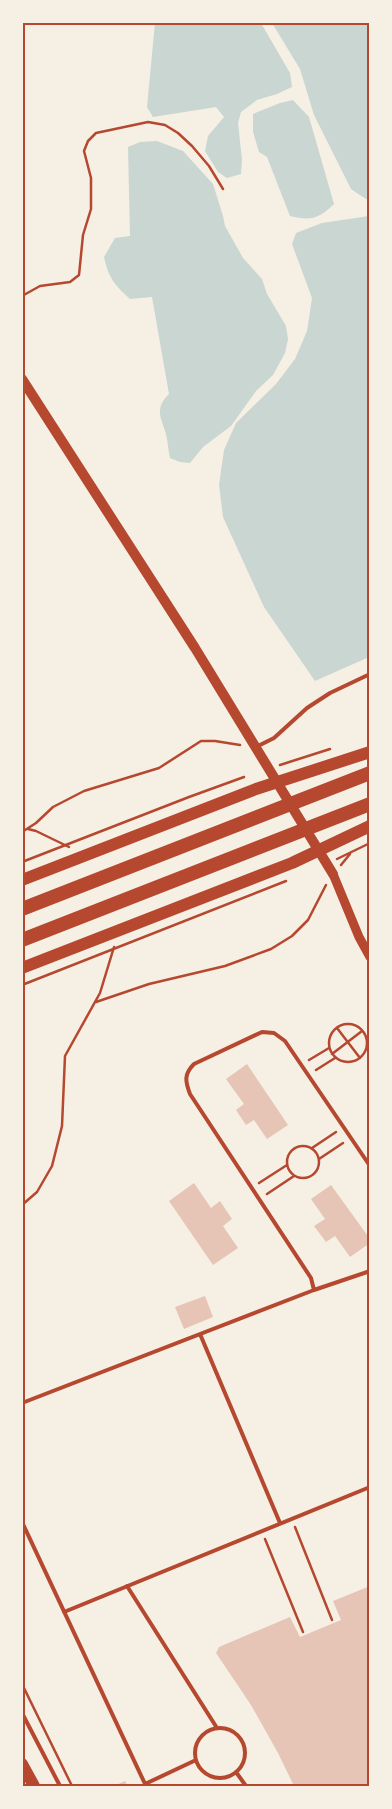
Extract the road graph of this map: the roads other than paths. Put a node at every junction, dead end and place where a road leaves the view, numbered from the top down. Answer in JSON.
{"nodes":[{"id":1,"x":22,"y":379,"type":"edge"},
{"id":2,"x":370,"y":674,"type":"edge"},
{"id":3,"x":256,"y":747,"type":"junction"},
{"id":4,"x":370,"y":752,"type":"edge"},
{"id":5,"x":370,"y":774,"type":"edge"},
{"id":6,"x":370,"y":804,"type":"edge"},
{"id":7,"x":370,"y":826,"type":"edge"},
{"id":8,"x":333,"y":874,"type":"joint"},
{"id":9,"x":22,"y":880,"type":"edge"},
{"id":10,"x":22,"y":909,"type":"edge"},
{"id":11,"x":22,"y":940,"type":"edge"},
{"id":12,"x":370,"y":957,"type":"edge"},
{"id":13,"x":22,"y":968,"type":"edge"},
{"id":14,"x":370,"y":1166,"type":"edge"},
{"id":15,"x":370,"y":1271,"type":"edge"},
{"id":16,"x":314,"y":1290,"type":"junction"},
{"id":17,"x":200,"y":1334,"type":"junction"},
{"id":18,"x":22,"y":1403,"type":"edge"},
{"id":19,"x":370,"y":1487,"type":"edge"},
{"id":20,"x":22,"y":1522,"type":"edge"},
{"id":21,"x":280,"y":1523,"type":"junction"},
{"id":22,"x":127,"y":1586,"type":"junction"},
{"id":23,"x":64,"y":1612,"type":"junction"},
{"id":24,"x":22,"y":1713,"type":"edge"},
{"id":25,"x":217,"y":1728,"type":"junction"},
{"id":26,"x":196,"y":1760,"type":"junction"},
{"id":27,"x":22,"y":1764,"type":"edge"},
{"id":28,"x":236,"y":1772,"type":"junction"},
{"id":29,"x":145,"y":1785,"type":"edge"},
{"id":30,"x":34,"y":1786,"type":"edge"},
{"id":31,"x":60,"y":1786,"type":"edge"},
{"id":32,"x":246,"y":1786,"type":"edge"}],
"edges":[{"from":1,"to":3,"type":"main road"},
{"from":2,"to":3,"type":"lane"},
{"from":3,"to":8,"type":"main road"},
{"from":4,"to":9,"type":"main road"},
{"from":5,"to":10,"type":"highway"},
{"from":6,"to":11,"type":"highway"},
{"from":7,"to":13,"type":"main road"},
{"from":8,"to":12,"type":"street"},
{"from":14,"to":16,"type":"lane"},
{"from":15,"to":16,"type":"lane"},
{"from":16,"to":17,"type":"lane"},
{"from":17,"to":18,"type":"lane"},
{"from":17,"to":21,"type":"lane"},
{"from":19,"to":21,"type":"lane"},
{"from":20,"to":23,"type":"lane"},
{"from":21,"to":22,"type":"lane"},
{"from":22,"to":23,"type":"lane"},
{"from":22,"to":25,"type":"lane"},
{"from":23,"to":29,"type":"lane"},
{"from":24,"to":31,"type":"lane"},
{"from":25,"to":26,"type":"lane"},
{"from":25,"to":28,"type":"lane"},
{"from":26,"to":28,"type":"lane"},
{"from":26,"to":29,"type":"lane"},
{"from":27,"to":30,"type":"main road"},
{"from":28,"to":32,"type":"lane"}]}
